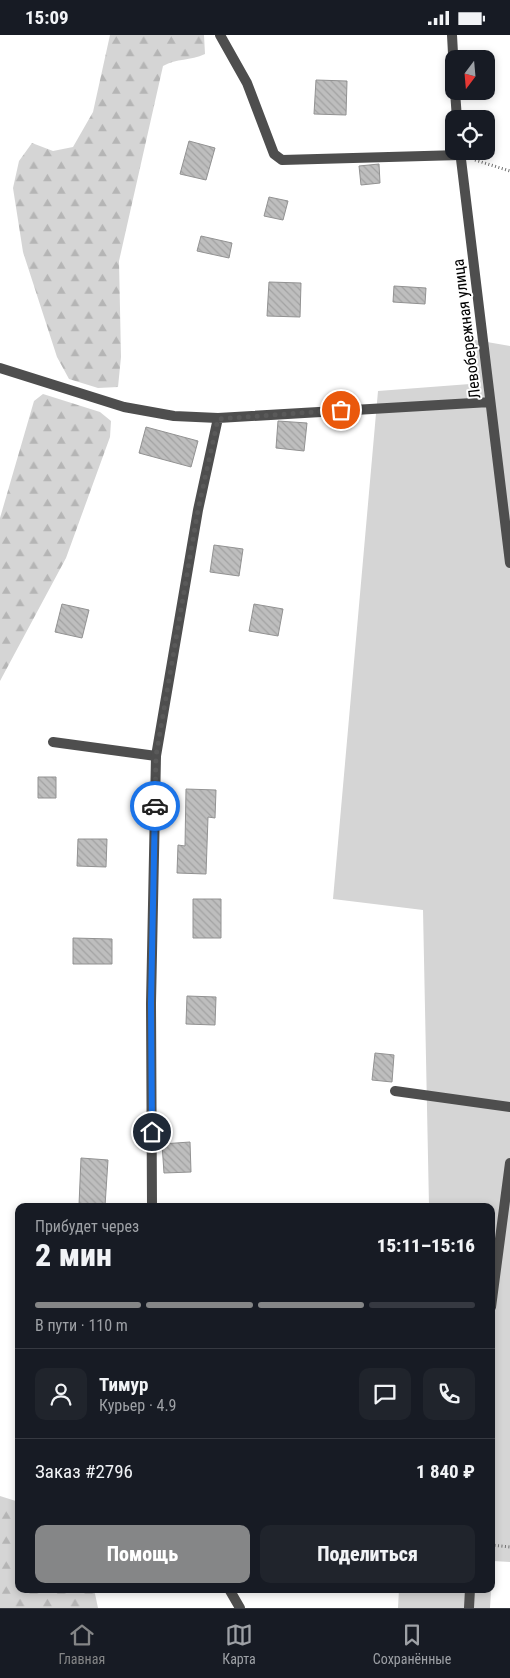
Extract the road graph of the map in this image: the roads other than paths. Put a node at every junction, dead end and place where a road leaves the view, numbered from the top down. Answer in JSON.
{"nodes":[{"id":1,"x":220,"y":35,"type":"edge"},
{"id":2,"x":452,"y":35,"type":"edge"},
{"id":3,"x":453,"y":50,"type":"edge"},
{"id":4,"x":445,"y":154,"type":"edge"},
{"id":5,"x":461,"y":160,"type":"edge"},
{"id":6,"x":0,"y":368,"type":"edge"},
{"id":7,"x":490,"y":402,"type":"junction"},
{"id":8,"x":218,"y":419,"type":"junction"},
{"id":9,"x":510,"y":563,"type":"edge"},
{"id":10,"x":53,"y":742,"type":"dead end"},
{"id":11,"x":156,"y":756,"type":"junction"},
{"id":12,"x":395,"y":1091,"type":"dead end"},
{"id":13,"x":510,"y":1107,"type":"edge"},
{"id":14,"x":510,"y":1163,"type":"edge"},
{"id":15,"x":152,"y":1203,"type":"edge"},
{"id":16,"x":495,"y":1277,"type":"edge"},
{"id":17,"x":231,"y":1593,"type":"edge"},
{"id":18,"x":470,"y":1593,"type":"edge"},
{"id":19,"x":240,"y":1608,"type":"edge"},
{"id":20,"x":469,"y":1608,"type":"edge"}],
"edges":[{"from":1,"to":4,"type":"street"},
{"from":2,"to":3,"type":"street"},
{"from":5,"to":7,"type":"street","name":"Левобережная улица"},
{"from":6,"to":8,"type":"street"},
{"from":7,"to":8,"type":"street"},
{"from":7,"to":9,"type":"street","name":"Левобережная улица"},
{"from":8,"to":11,"type":"street"},
{"from":10,"to":11,"type":"street"},
{"from":11,"to":15,"type":"street"},
{"from":12,"to":13,"type":"street"},
{"from":14,"to":16,"type":"street"},
{"from":17,"to":19,"type":"street"},
{"from":18,"to":20,"type":"street"}]}
